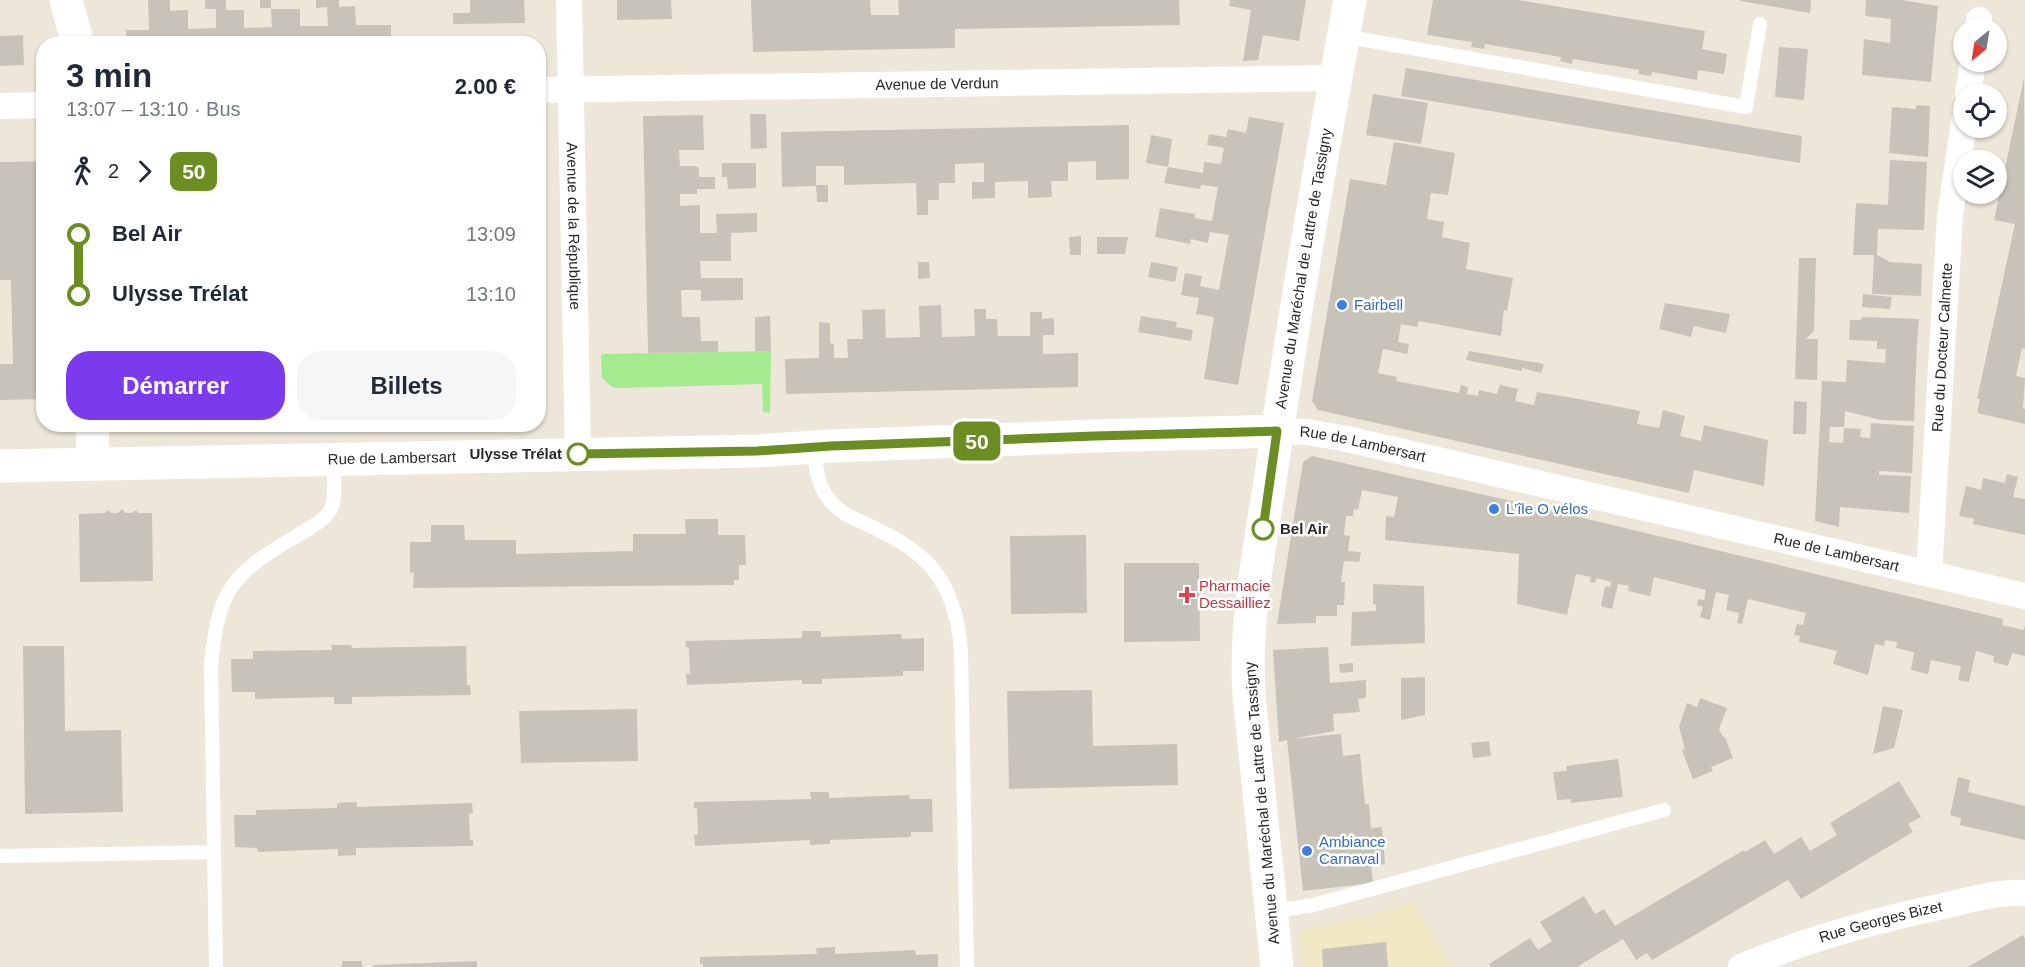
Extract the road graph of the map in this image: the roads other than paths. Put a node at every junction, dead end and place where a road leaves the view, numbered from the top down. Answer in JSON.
{"nodes":[{"id":1,"x":66,"y":0,"type":"edge"},
{"id":2,"x":569,"y":0,"type":"edge"},
{"id":3,"x":1350,"y":0,"type":"edge"},
{"id":4,"x":1760,"y":24,"type":"dead end"},
{"id":5,"x":76,"y":36,"type":"edge"},
{"id":6,"x":1343,"y":36,"type":"junction"},
{"id":7,"x":1336,"y":78,"type":"junction"},
{"id":8,"x":571,"y":89,"type":"junction"},
{"id":9,"x":546,"y":90,"type":"edge"},
{"id":10,"x":36,"y":105,"type":"edge"},
{"id":11,"x":0,"y":106,"type":"edge"},
{"id":12,"x":1962,"y":138,"type":"edge"},
{"id":13,"x":1277,"y":431,"type":"junction"},
{"id":14,"x":92,"y":432,"type":"edge"},
{"id":15,"x":814,"y":448,"type":"junction"},
{"id":16,"x":578,"y":454,"type":"junction"},
{"id":17,"x":333,"y":459,"type":"junction"},
{"id":18,"x":93,"y":464,"type":"junction"},
{"id":19,"x":0,"y":466,"type":"edge"},
{"id":20,"x":1929,"y":573,"type":"junction"},
{"id":21,"x":2025,"y":596,"type":"edge"},
{"id":22,"x":1664,"y":810,"type":"dead end"},
{"id":23,"x":214,"y":852,"type":"junction"},
{"id":24,"x":0,"y":856,"type":"edge"},
{"id":25,"x":2025,"y":893,"type":"edge"},
{"id":26,"x":1271,"y":912,"type":"junction"},
{"id":27,"x":216,"y":967,"type":"edge"},
{"id":28,"x":967,"y":967,"type":"edge"},
{"id":29,"x":1277,"y":967,"type":"edge"},
{"id":30,"x":1741,"y":967,"type":"edge"}],
"edges":[{"from":1,"to":5,"type":"main road"},
{"from":2,"to":8,"type":"street","name":"Avenue de la République"},
{"from":3,"to":6,"type":"main road","name":"Avenue du Maréchal de Lattre de Tassigny"},
{"from":4,"to":6,"type":"lane"},
{"from":6,"to":7,"type":"main road","name":"Avenue du Maréchal de Lattre de Tassigny"},
{"from":7,"to":8,"type":"street","name":"Avenue de Verdun"},
{"from":7,"to":13,"type":"main road","name":"Avenue du Maréchal de Lattre de Tassigny"},
{"from":8,"to":9,"type":"street","name":"Avenue de Verdun"},
{"from":8,"to":16,"type":"street","name":"Avenue de la République"},
{"from":10,"to":11,"type":"street"},
{"from":12,"to":20,"type":"street","name":"Rue du Docteur Calmette"},
{"from":13,"to":15,"type":"main road","name":"Rue de Lambersart"},
{"from":13,"to":20,"type":"street","name":"Rue de Lambersart"},
{"from":13,"to":26,"type":"main road","name":"Avenue du Maréchal de Lattre de Tassigny"},
{"from":14,"to":18,"type":"main road"},
{"from":15,"to":16,"type":"main road","name":"Rue de Lambersart"},
{"from":15,"to":28,"type":"lane"},
{"from":16,"to":17,"type":"main road","name":"Rue de Lambersart"},
{"from":17,"to":18,"type":"main road","name":"Rue de Lambersart"},
{"from":17,"to":23,"type":"lane"},
{"from":18,"to":19,"type":"main road","name":"Rue de Lambersart"},
{"from":20,"to":21,"type":"street","name":"Rue de Lambersart"},
{"from":22,"to":26,"type":"lane"},
{"from":23,"to":24,"type":"lane"},
{"from":23,"to":27,"type":"lane"},
{"from":25,"to":30,"type":"street","name":"Rue Georges Bizet"},
{"from":26,"to":29,"type":"main road","name":"Avenue du Maréchal de Lattre de Tassigny"}]}
